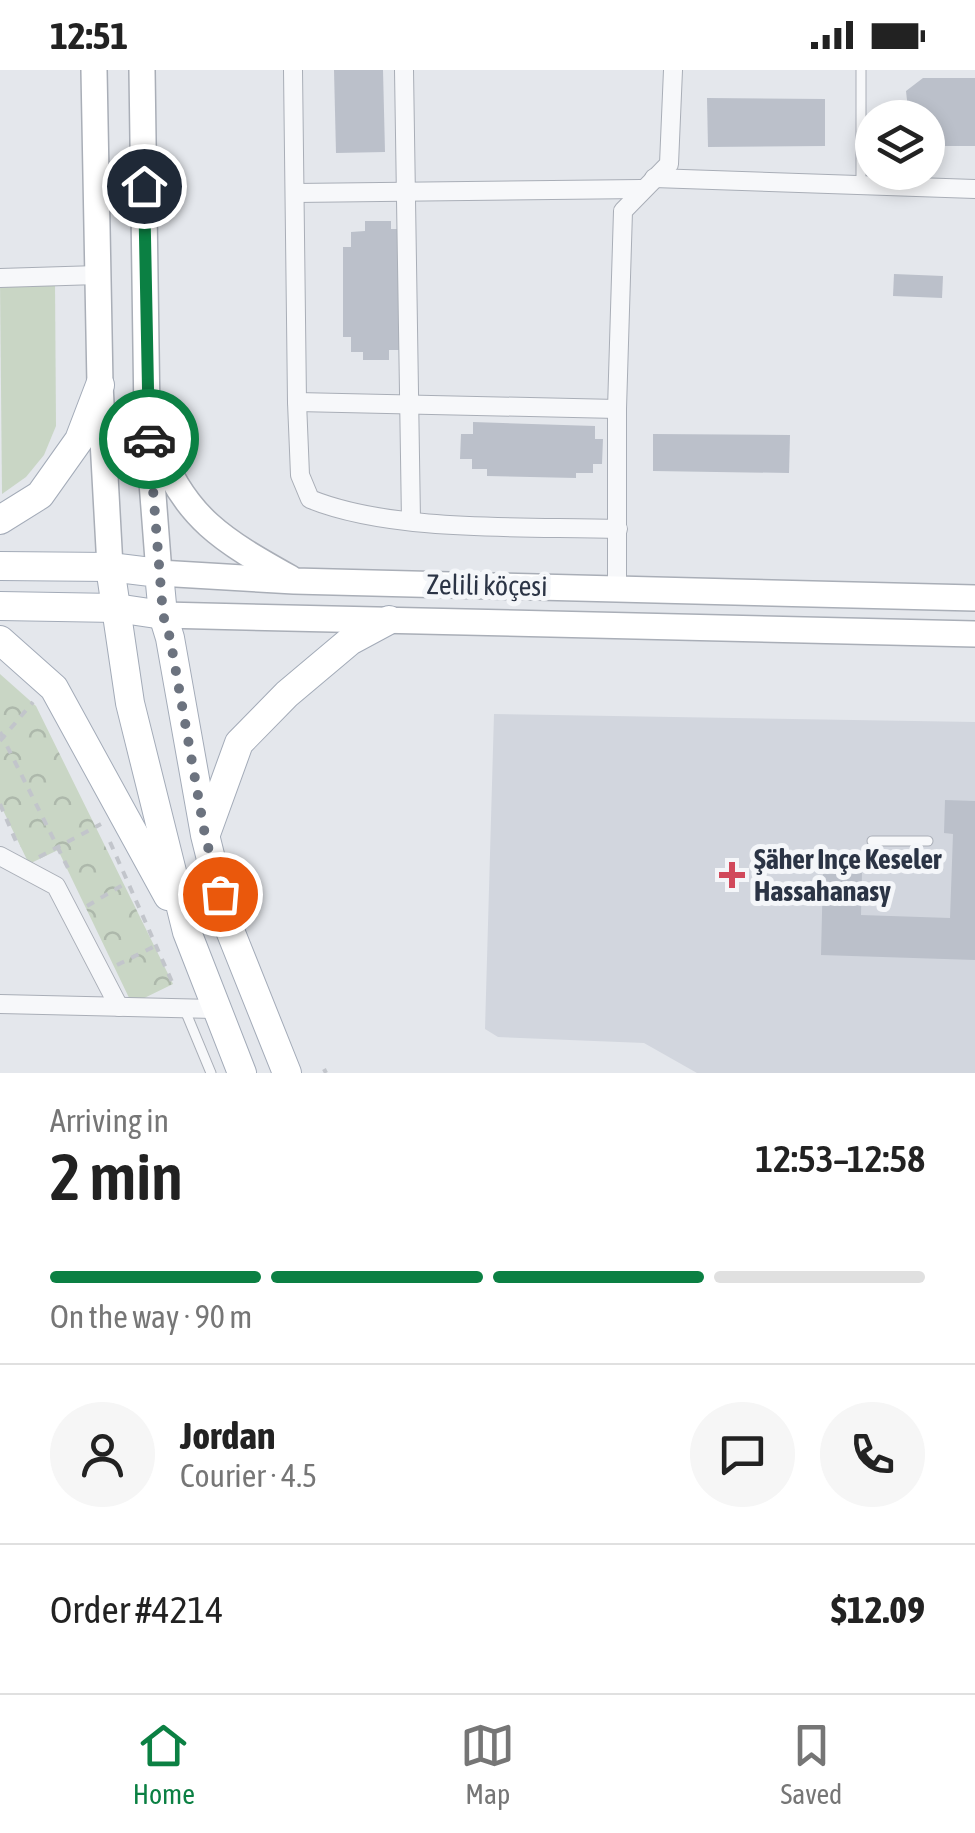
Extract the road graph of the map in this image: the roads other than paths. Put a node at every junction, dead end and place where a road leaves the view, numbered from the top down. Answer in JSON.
{"nodes":[{"id":1,"x":94,"y":70,"type":"edge"},
{"id":2,"x":142,"y":70,"type":"edge"},
{"id":3,"x":293,"y":70,"type":"edge"},
{"id":4,"x":404,"y":70,"type":"edge"},
{"id":5,"x":672,"y":70,"type":"edge"},
{"id":6,"x":862,"y":70,"type":"edge"},
{"id":7,"x":862,"y":100,"type":"edge"},
{"id":8,"x":647,"y":184,"type":"junction"},
{"id":9,"x":855,"y":185,"type":"edge"},
{"id":10,"x":945,"y":188,"type":"edge"},
{"id":11,"x":975,"y":189,"type":"edge"},
{"id":12,"x":406,"y":192,"type":"junction"},
{"id":13,"x":295,"y":193,"type":"junction"},
{"id":14,"x":98,"y":275,"type":"junction"},
{"id":15,"x":0,"y":278,"type":"edge"},
{"id":16,"x":100,"y":385,"type":"junction"},
{"id":17,"x":297,"y":402,"type":"junction"},
{"id":18,"x":410,"y":404,"type":"junction"},
{"id":19,"x":617,"y":409,"type":"junction"},
{"id":20,"x":147,"y":417,"type":"junction"},
{"id":21,"x":0,"y":520,"type":"edge"},
{"id":22,"x":411,"y":521,"type":"junction"},
{"id":23,"x":618,"y":529,"type":"junction"},
{"id":24,"x":0,"y":566,"type":"edge"},
{"id":25,"x":110,"y":566,"type":"junction"},
{"id":26,"x":159,"y":573,"type":"junction"},
{"id":27,"x":294,"y":581,"type":"junction"},
{"id":28,"x":617,"y":588,"type":"junction"},
{"id":29,"x":975,"y":598,"type":"edge"},
{"id":30,"x":0,"y":606,"type":"edge"},
{"id":31,"x":116,"y":608,"type":"junction"},
{"id":32,"x":163,"y":615,"type":"junction"},
{"id":33,"x":389,"y":620,"type":"junction"},
{"id":34,"x":975,"y":634,"type":"edge"},
{"id":35,"x":0,"y":640,"type":"edge"},
{"id":36,"x":205,"y":835,"type":"junction"},
{"id":37,"x":872,"y":841,"type":"dead end"},
{"id":38,"x":928,"y":841,"type":"dead end"},
{"id":39,"x":0,"y":856,"type":"edge"},
{"id":40,"x":187,"y":932,"type":"junction"},
{"id":41,"x":0,"y":1004,"type":"edge"},
{"id":42,"x":127,"y":1007,"type":"junction"},
{"id":43,"x":184,"y":1008,"type":"junction"},
{"id":44,"x":214,"y":1009,"type":"junction"},
{"id":45,"x":211,"y":1073,"type":"edge"},
{"id":46,"x":242,"y":1073,"type":"edge"},
{"id":47,"x":286,"y":1073,"type":"edge"}],
"edges":[{"from":1,"to":14,"type":"main road"},
{"from":2,"to":20,"type":"main road"},
{"from":3,"to":13,"type":"street"},
{"from":4,"to":12,"type":"street"},
{"from":5,"to":8,"type":"street"},
{"from":6,"to":7,"type":"lane"},
{"from":8,"to":9,"type":"street"},
{"from":8,"to":12,"type":"street"},
{"from":8,"to":19,"type":"street"},
{"from":10,"to":11,"type":"street"},
{"from":12,"to":13,"type":"street"},
{"from":12,"to":18,"type":"street"},
{"from":13,"to":17,"type":"street"},
{"from":14,"to":15,"type":"street"},
{"from":14,"to":16,"type":"main road"},
{"from":16,"to":21,"type":"main road"},
{"from":16,"to":25,"type":"main road"},
{"from":17,"to":18,"type":"street"},
{"from":17,"to":22,"type":"street"},
{"from":18,"to":19,"type":"street"},
{"from":18,"to":22,"type":"street"},
{"from":19,"to":23,"type":"street"},
{"from":20,"to":26,"type":"main road"},
{"from":20,"to":27,"type":"main road"},
{"from":22,"to":23,"type":"street"},
{"from":23,"to":28,"type":"street"},
{"from":24,"to":25,"type":"main road","name":"Zelili köçesi"},
{"from":25,"to":26,"type":"main road","name":"Zelili köçesi"},
{"from":25,"to":31,"type":"main road"},
{"from":26,"to":27,"type":"main road","name":"Zelili köçesi"},
{"from":26,"to":32,"type":"main road"},
{"from":27,"to":28,"type":"main road","name":"Zelili köçesi"},
{"from":28,"to":29,"type":"main road","name":"Zelili köçesi"},
{"from":30,"to":31,"type":"main road","name":"Zelili köçesi"},
{"from":31,"to":32,"type":"main road","name":"Zelili köçesi"},
{"from":31,"to":40,"type":"main road"},
{"from":32,"to":33,"type":"main road","name":"Zelili köçesi"},
{"from":32,"to":36,"type":"main road"},
{"from":33,"to":34,"type":"main road","name":"Zelili köçesi"},
{"from":33,"to":36,"type":"main road"},
{"from":35,"to":40,"type":"main road"},
{"from":36,"to":47,"type":"main road"},
{"from":37,"to":38,"type":"lane"},
{"from":39,"to":42,"type":"street"},
{"from":40,"to":44,"type":"main road"},
{"from":41,"to":42,"type":"street"},
{"from":42,"to":43,"type":"street"},
{"from":43,"to":44,"type":"street"},
{"from":43,"to":45,"type":"lane"},
{"from":44,"to":46,"type":"main road"}]}
